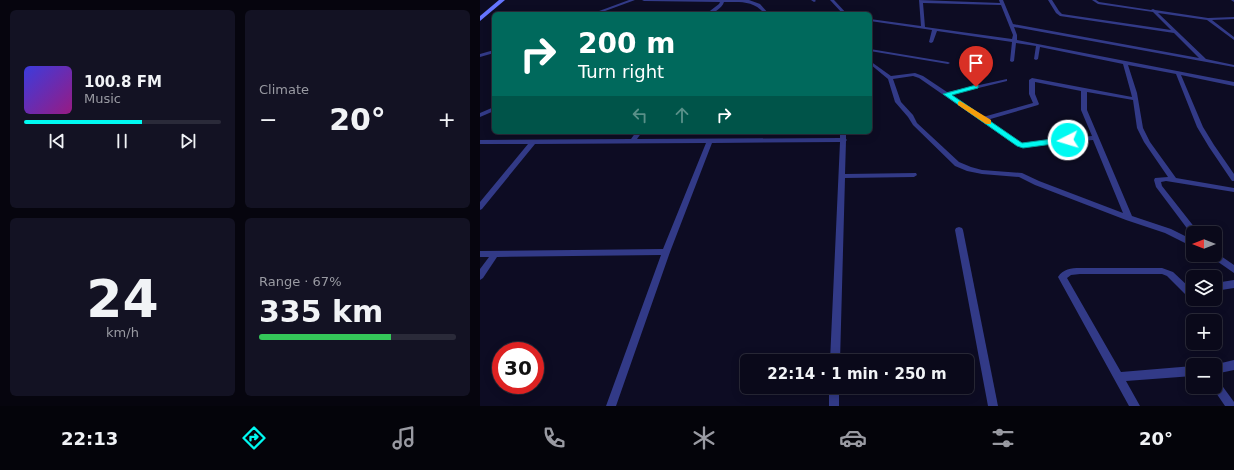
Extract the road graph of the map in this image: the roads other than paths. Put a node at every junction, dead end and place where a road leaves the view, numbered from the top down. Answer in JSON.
{"nodes":[{"id":1,"x":502,"y":0,"type":"edge"},
{"id":2,"x":633,"y":0,"type":"edge"},
{"id":3,"x":644,"y":0,"type":"edge"},
{"id":4,"x":762,"y":0,"type":"edge"},
{"id":5,"x":832,"y":0,"type":"edge"},
{"id":6,"x":1050,"y":0,"type":"edge"},
{"id":7,"x":1094,"y":0,"type":"edge"},
{"id":8,"x":722,"y":1,"type":"junction"},
{"id":9,"x":921,"y":1,"type":"edge"},
{"id":10,"x":1001,"y":2,"type":"edge"},
{"id":11,"x":757,"y":3,"type":"junction"},
{"id":12,"x":1153,"y":10,"type":"junction"},
{"id":13,"x":599,"y":12,"type":"edge"},
{"id":14,"x":711,"y":12,"type":"edge"},
{"id":15,"x":766,"y":12,"type":"edge"},
{"id":16,"x":843,"y":12,"type":"edge"},
{"id":17,"x":1208,"y":18,"type":"junction"},
{"id":18,"x":1234,"y":18,"type":"edge"},
{"id":19,"x":480,"y":19,"type":"edge"},
{"id":20,"x":872,"y":20,"type":"edge"},
{"id":21,"x":1012,"y":25,"type":"junction"},
{"id":22,"x":923,"y":27,"type":"junction"},
{"id":23,"x":935,"y":29,"type":"junction"},
{"id":24,"x":1176,"y":32,"type":"junction"},
{"id":25,"x":1234,"y":39,"type":"edge"},
{"id":26,"x":1015,"y":41,"type":"junction"},
{"id":27,"x":931,"y":42,"type":"dead end"},
{"id":28,"x":1038,"y":46,"type":"junction"},
{"id":29,"x":872,"y":50,"type":"edge"},
{"id":30,"x":492,"y":52,"type":"edge"},
{"id":31,"x":480,"y":56,"type":"edge"},
{"id":32,"x":1036,"y":59,"type":"dead end"},
{"id":33,"x":1012,"y":61,"type":"dead end"},
{"id":34,"x":1205,"y":61,"type":"junction"},
{"id":35,"x":1125,"y":62,"type":"junction"},
{"id":36,"x":948,"y":63,"type":"dead end"},
{"id":37,"x":872,"y":64,"type":"edge"},
{"id":38,"x":1234,"y":66,"type":"edge"},
{"id":39,"x":1178,"y":73,"type":"junction"},
{"id":40,"x":890,"y":78,"type":"junction"},
{"id":41,"x":1005,"y":80,"type":"dead end"},
{"id":42,"x":1234,"y":84,"type":"edge"},
{"id":43,"x":1084,"y":90,"type":"junction"},
{"id":44,"x":947,"y":94,"type":"junction"},
{"id":45,"x":1135,"y":99,"type":"junction"},
{"id":46,"x":492,"y":110,"type":"edge"},
{"id":47,"x":480,"y":115,"type":"edge"},
{"id":48,"x":983,"y":119,"type":"junction"},
{"id":49,"x":638,"y":134,"type":"edge"},
{"id":50,"x":843,"y":134,"type":"edge"},
{"id":51,"x":1094,"y":138,"type":"junction"},
{"id":52,"x":844,"y":140,"type":"junction"},
{"id":53,"x":710,"y":141,"type":"junction"},
{"id":54,"x":480,"y":142,"type":"edge"},
{"id":55,"x":533,"y":142,"type":"junction"},
{"id":56,"x":633,"y":142,"type":"junction"},
{"id":57,"x":914,"y":175,"type":"dead end"},
{"id":58,"x":841,"y":176,"type":"junction"},
{"id":59,"x":1234,"y":178,"type":"edge"},
{"id":60,"x":1174,"y":181,"type":"junction"},
{"id":61,"x":1234,"y":190,"type":"edge"},
{"id":62,"x":480,"y":207,"type":"edge"},
{"id":63,"x":1129,"y":218,"type":"junction"},
{"id":64,"x":1190,"y":226,"type":"edge"},
{"id":65,"x":959,"y":230,"type":"dead end"},
{"id":66,"x":1186,"y":240,"type":"edge"},
{"id":67,"x":666,"y":252,"type":"junction"},
{"id":68,"x":480,"y":254,"type":"edge"},
{"id":69,"x":495,"y":254,"type":"junction"},
{"id":70,"x":1222,"y":261,"type":"edge"},
{"id":71,"x":1234,"y":270,"type":"edge"},
{"id":72,"x":480,"y":276,"type":"edge"},
{"id":73,"x":1234,"y":284,"type":"edge"},
{"id":74,"x":1222,"y":286,"type":"edge"},
{"id":75,"x":1186,"y":289,"type":"edge"},
{"id":76,"x":835,"y":354,"type":"edge"},
{"id":77,"x":1234,"y":365,"type":"edge"},
{"id":78,"x":1222,"y":368,"type":"edge"},
{"id":79,"x":1186,"y":372,"type":"edge"},
{"id":80,"x":1119,"y":377,"type":"junction"},
{"id":81,"x":1222,"y":393,"type":"edge"},
{"id":82,"x":834,"y":394,"type":"edge"},
{"id":83,"x":611,"y":406,"type":"edge"},
{"id":84,"x":834,"y":406,"type":"edge"},
{"id":85,"x":994,"y":406,"type":"edge"},
{"id":86,"x":1135,"y":406,"type":"edge"},
{"id":87,"x":1231,"y":406,"type":"edge"}],
"edges":[{"from":1,"to":19,"type":"street"},
{"from":2,"to":13,"type":"street"},
{"from":3,"to":8,"type":"street"},
{"from":4,"to":11,"type":"street"},
{"from":5,"to":16,"type":"street"},
{"from":6,"to":24,"type":"street"},
{"from":7,"to":12,"type":"street"},
{"from":8,"to":11,"type":"street"},
{"from":8,"to":14,"type":"street"},
{"from":9,"to":10,"type":"street"},
{"from":9,"to":22,"type":"street"},
{"from":10,"to":21,"type":"street"},
{"from":11,"to":15,"type":"street"},
{"from":12,"to":17,"type":"street"},
{"from":12,"to":24,"type":"street"},
{"from":17,"to":18,"type":"street"},
{"from":17,"to":25,"type":"street"},
{"from":20,"to":22,"type":"street"},
{"from":21,"to":26,"type":"street"},
{"from":21,"to":34,"type":"street"},
{"from":22,"to":23,"type":"street"},
{"from":23,"to":26,"type":"street"},
{"from":23,"to":27,"type":"street"},
{"from":24,"to":34,"type":"street"},
{"from":26,"to":28,"type":"street"},
{"from":26,"to":33,"type":"street"},
{"from":28,"to":32,"type":"street"},
{"from":28,"to":35,"type":"street"},
{"from":29,"to":36,"type":"street"},
{"from":30,"to":31,"type":"street"},
{"from":34,"to":38,"type":"street"},
{"from":35,"to":39,"type":"street"},
{"from":35,"to":45,"type":"street"},
{"from":37,"to":40,"type":"street"},
{"from":39,"to":42,"type":"street"},
{"from":39,"to":59,"type":"street"},
{"from":40,"to":44,"type":"street"},
{"from":40,"to":63,"type":"street"},
{"from":41,"to":44,"type":"street"},
{"from":43,"to":45,"type":"street"},
{"from":43,"to":48,"type":"street"},
{"from":43,"to":51,"type":"street"},
{"from":44,"to":48,"type":"street"},
{"from":45,"to":60,"type":"street"},
{"from":46,"to":47,"type":"street"},
{"from":48,"to":51,"type":"street"},
{"from":49,"to":56,"type":"street"},
{"from":50,"to":52,"type":"street"},
{"from":51,"to":63,"type":"street"},
{"from":52,"to":53,"type":"street"},
{"from":52,"to":58,"type":"street"},
{"from":53,"to":56,"type":"street"},
{"from":53,"to":67,"type":"street"},
{"from":54,"to":55,"type":"street"},
{"from":55,"to":56,"type":"street"},
{"from":55,"to":62,"type":"street"},
{"from":57,"to":58,"type":"street"},
{"from":58,"to":76,"type":"street"},
{"from":60,"to":61,"type":"street"},
{"from":60,"to":64,"type":"street"},
{"from":63,"to":66,"type":"street"},
{"from":65,"to":85,"type":"street"},
{"from":67,"to":69,"type":"street"},
{"from":67,"to":83,"type":"street"},
{"from":68,"to":69,"type":"street"},
{"from":69,"to":72,"type":"street"},
{"from":70,"to":71,"type":"street"},
{"from":73,"to":74,"type":"street"},
{"from":75,"to":80,"type":"street"},
{"from":77,"to":78,"type":"street"},
{"from":79,"to":80,"type":"street"},
{"from":80,"to":86,"type":"street"},
{"from":81,"to":87,"type":"street"},
{"from":82,"to":84,"type":"street"}]}
